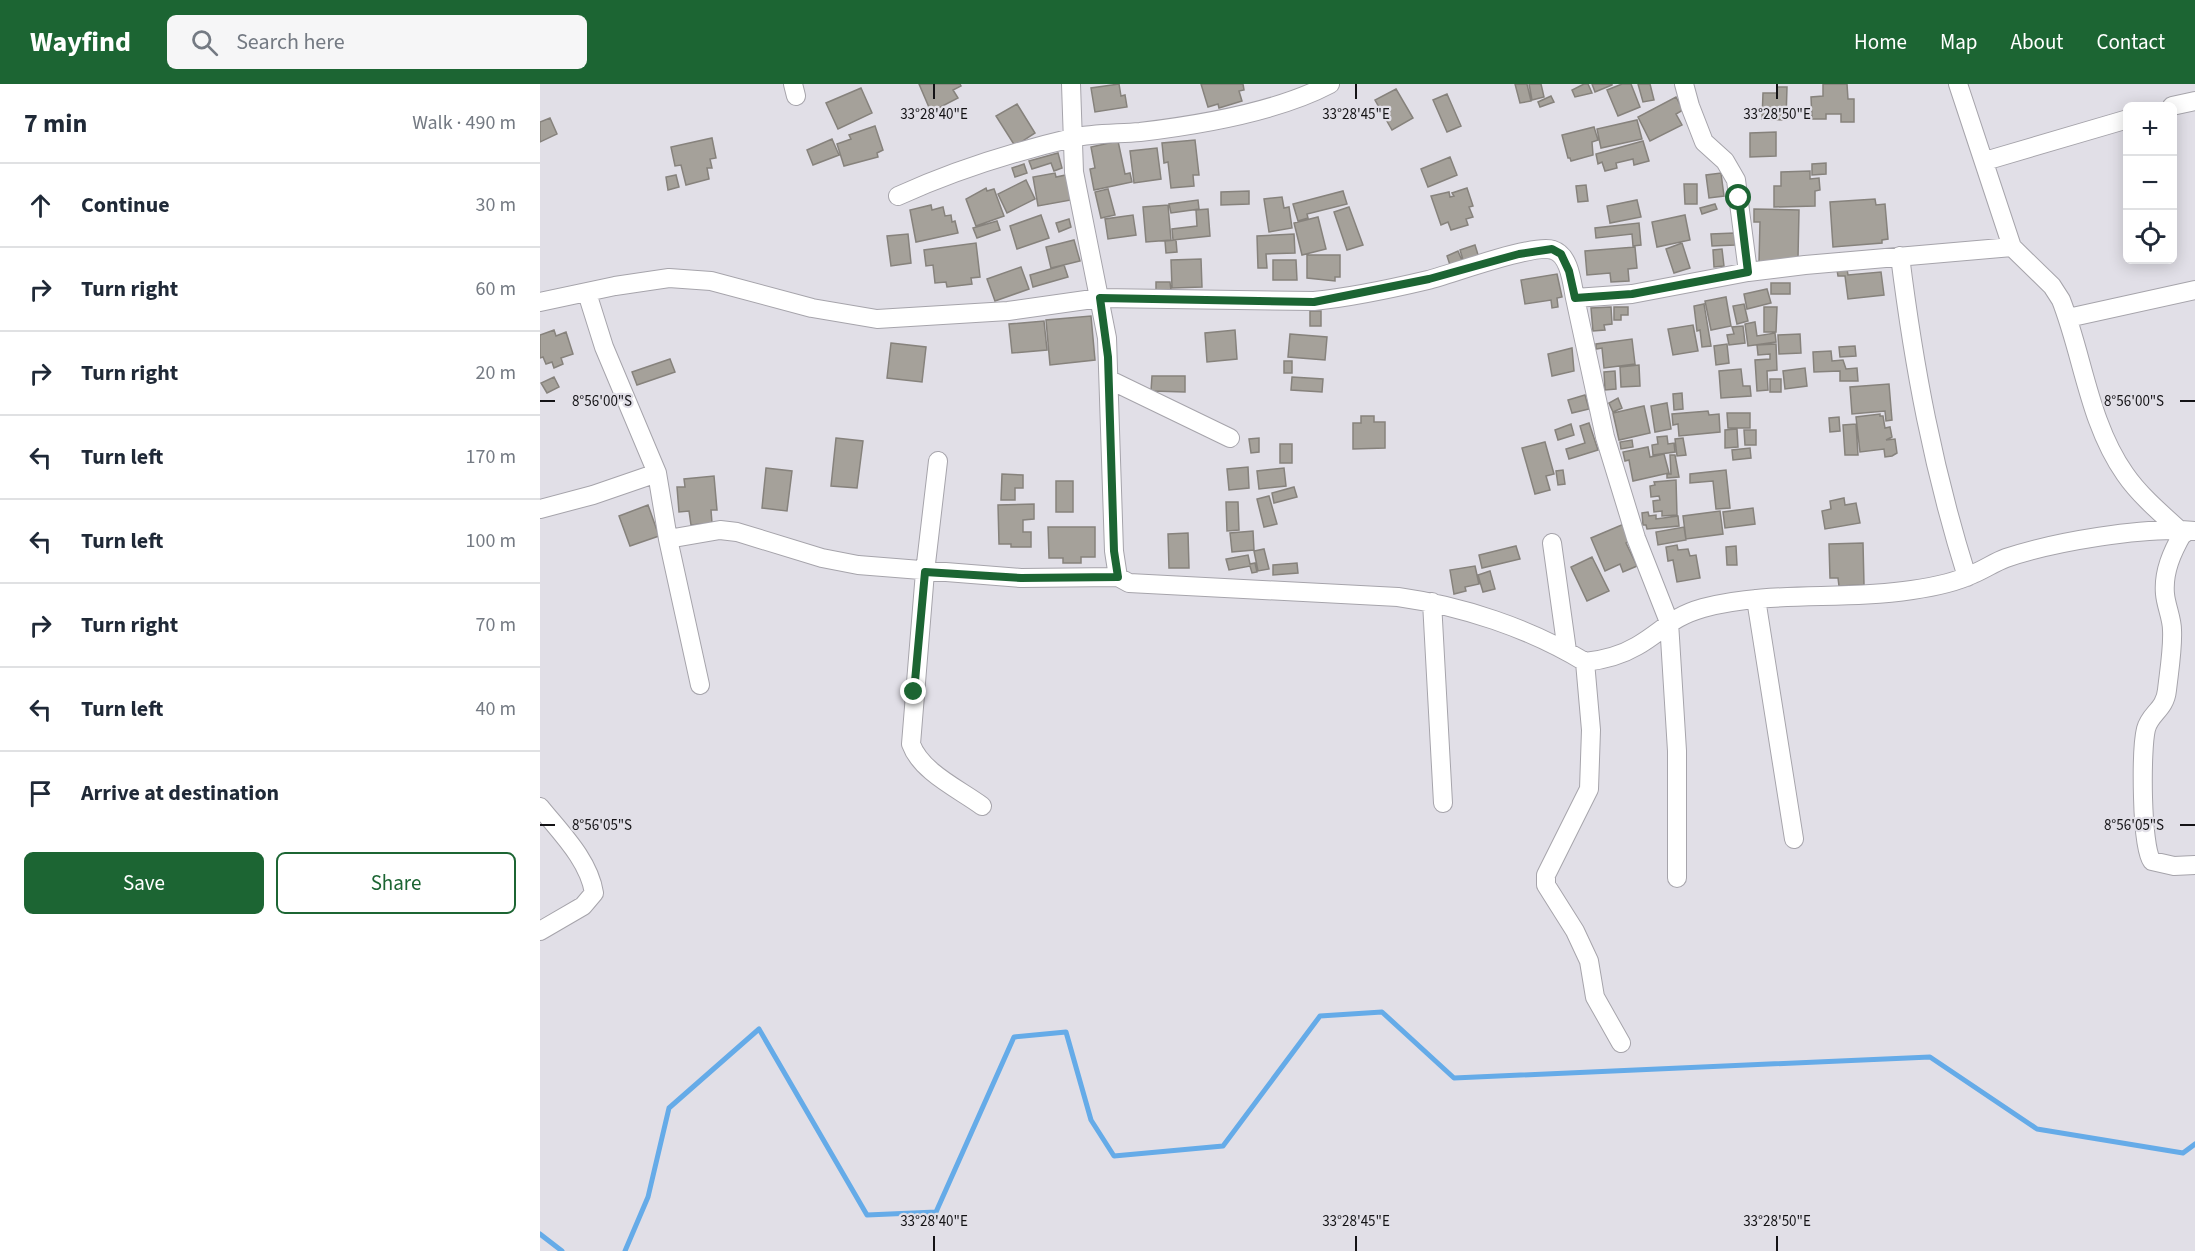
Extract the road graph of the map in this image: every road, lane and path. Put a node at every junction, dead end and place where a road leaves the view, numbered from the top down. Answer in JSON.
{"nodes":[{"id":1,"x":1071,"y":84,"type":"edge"},
{"id":2,"x":1330,"y":84,"type":"edge"},
{"id":3,"x":1684,"y":84,"type":"edge"},
{"id":4,"x":1958,"y":84,"type":"edge"},
{"id":5,"x":2195,"y":101,"type":"edge"},
{"id":6,"x":2177,"y":105,"type":"edge"},
{"id":7,"x":2123,"y":120,"type":"edge"},
{"id":8,"x":1074,"y":138,"type":"junction"},
{"id":9,"x":1985,"y":161,"type":"junction"},
{"id":10,"x":898,"y":196,"type":"dead end"},
{"id":11,"x":2012,"y":247,"type":"junction"},
{"id":12,"x":1900,"y":256,"type":"junction"},
{"id":13,"x":1748,"y":272,"type":"junction"},
{"id":14,"x":2195,"y":290,"type":"edge"},
{"id":15,"x":586,"y":293,"type":"junction"},
{"id":16,"x":1100,"y":298,"type":"junction"},
{"id":17,"x":1575,"y":298,"type":"junction"},
{"id":18,"x":540,"y":302,"type":"edge"},
{"id":19,"x":2068,"y":318,"type":"junction"},
{"id":20,"x":1110,"y":380,"type":"junction"},
{"id":21,"x":1230,"y":438,"type":"dead end"},
{"id":22,"x":938,"y":461,"type":"dead end"},
{"id":23,"x":657,"y":473,"type":"junction"},
{"id":24,"x":540,"y":508,"type":"edge"},
{"id":25,"x":2188,"y":534,"type":"edge"},
{"id":26,"x":668,"y":539,"type":"junction"},
{"id":27,"x":1552,"y":543,"type":"dead end"},
{"id":28,"x":925,"y":572,"type":"junction"},
{"id":29,"x":1118,"y":577,"type":"junction"},
{"id":30,"x":1967,"y":577,"type":"junction"},
{"id":31,"x":1756,"y":599,"type":"junction"},
{"id":32,"x":1432,"y":602,"type":"junction"},
{"id":33,"x":1669,"y":622,"type":"junction"},
{"id":34,"x":1567,"y":651,"type":"junction"},
{"id":35,"x":1585,"y":662,"type":"junction"},
{"id":36,"x":700,"y":685,"type":"dead end"},
{"id":37,"x":1443,"y":803,"type":"dead end"},
{"id":38,"x":540,"y":807,"type":"edge"},
{"id":39,"x":982,"y":807,"type":"dead end"},
{"id":40,"x":1794,"y":839,"type":"dead end"},
{"id":41,"x":2195,"y":865,"type":"edge"},
{"id":42,"x":1677,"y":878,"type":"dead end"},
{"id":43,"x":540,"y":931,"type":"edge"},
{"id":44,"x":1621,"y":1042,"type":"dead end"}],
"edges":[{"from":1,"to":8,"type":"street"},
{"from":2,"to":8,"type":"street"},
{"from":3,"to":13,"type":"street"},
{"from":4,"to":9,"type":"street"},
{"from":5,"to":6,"type":"street"},
{"from":7,"to":9,"type":"street"},
{"from":8,"to":10,"type":"street"},
{"from":8,"to":16,"type":"street"},
{"from":9,"to":11,"type":"street"},
{"from":11,"to":12,"type":"street"},
{"from":11,"to":19,"type":"street"},
{"from":12,"to":13,"type":"street"},
{"from":12,"to":30,"type":"street"},
{"from":13,"to":17,"type":"street"},
{"from":14,"to":19,"type":"street"},
{"from":15,"to":16,"type":"street"},
{"from":15,"to":18,"type":"street"},
{"from":15,"to":23,"type":"street"},
{"from":16,"to":17,"type":"street"},
{"from":16,"to":20,"type":"street"},
{"from":17,"to":33,"type":"street"},
{"from":19,"to":25,"type":"street"},
{"from":20,"to":21,"type":"street"},
{"from":20,"to":29,"type":"street"},
{"from":22,"to":28,"type":"street"},
{"from":23,"to":24,"type":"street"},
{"from":23,"to":26,"type":"street"},
{"from":25,"to":30,"type":"street"},
{"from":25,"to":41,"type":"street"},
{"from":26,"to":28,"type":"street"},
{"from":26,"to":36,"type":"street"},
{"from":27,"to":34,"type":"street"},
{"from":28,"to":29,"type":"street"},
{"from":28,"to":39,"type":"street"},
{"from":29,"to":32,"type":"street"},
{"from":30,"to":31,"type":"street"},
{"from":31,"to":33,"type":"street"},
{"from":31,"to":40,"type":"street"},
{"from":32,"to":34,"type":"street"},
{"from":32,"to":37,"type":"street"},
{"from":33,"to":35,"type":"street"},
{"from":33,"to":42,"type":"street"},
{"from":34,"to":35,"type":"street"},
{"from":35,"to":44,"type":"street"},
{"from":38,"to":43,"type":"street"}]}
